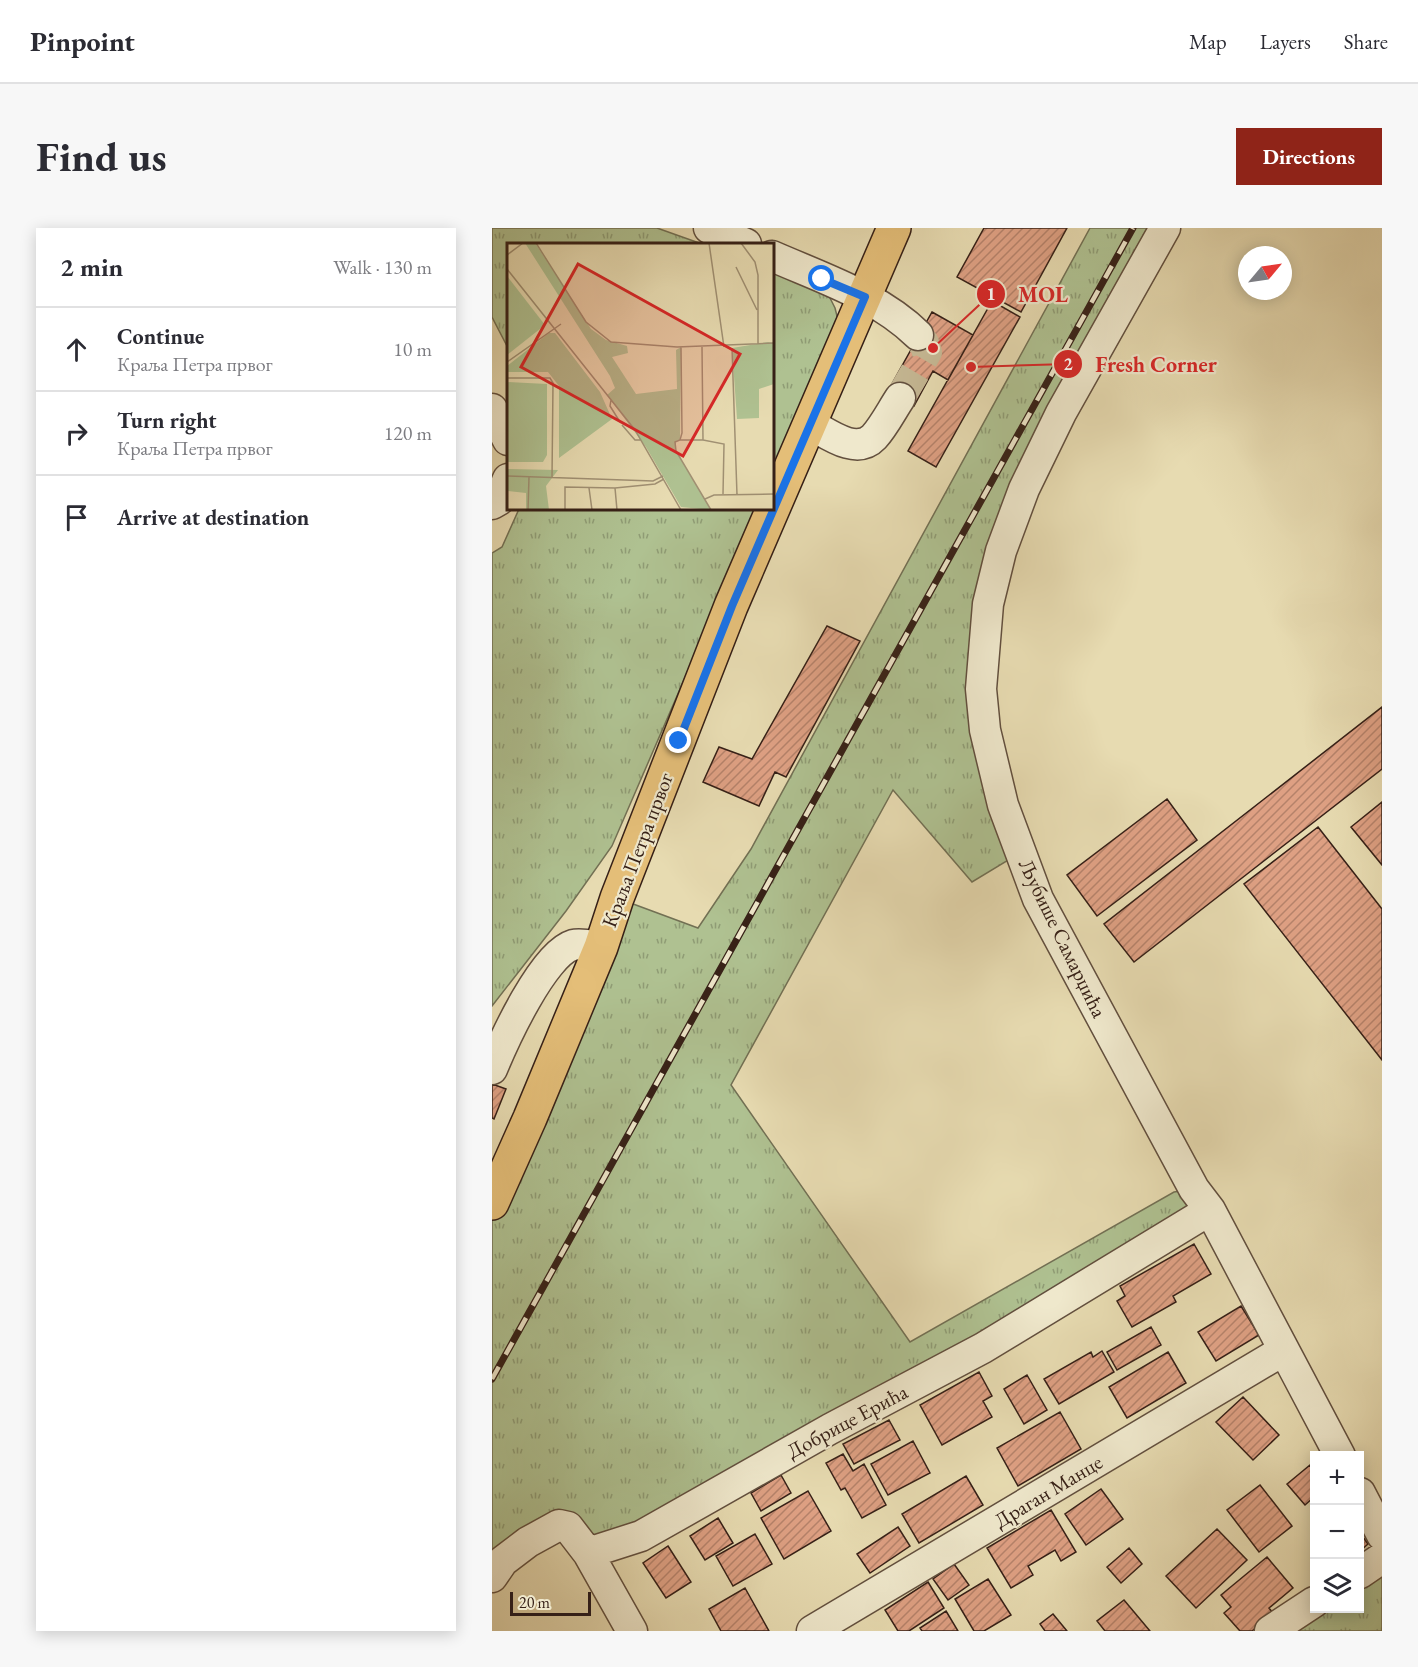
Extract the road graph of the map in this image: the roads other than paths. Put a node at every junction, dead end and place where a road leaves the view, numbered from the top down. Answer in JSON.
{"nodes":[{"id":1,"x":709,"y":228,"type":"edge"},
{"id":2,"x":894,"y":228,"type":"edge"},
{"id":3,"x":1165,"y":228,"type":"edge"},
{"id":4,"x":744,"y":243,"type":"edge"},
{"id":5,"x":774,"y":257,"type":"edge"},
{"id":6,"x":865,"y":297,"type":"junction"},
{"id":7,"x":918,"y":335,"type":"tunnel mouth"},
{"id":8,"x":900,"y":398,"type":"tunnel mouth"},
{"id":9,"x":492,"y":409,"type":"edge"},
{"id":10,"x":810,"y":424,"type":"junction"},
{"id":11,"x":507,"y":438,"type":"edge"},
{"id":12,"x":507,"y":481,"type":"edge"},
{"id":13,"x":492,"y":504,"type":"edge"},
{"id":14,"x":774,"y":508,"type":"edge"},
{"id":15,"x":773,"y":510,"type":"edge"},
{"id":16,"x":601,"y":948,"type":"junction"},
{"id":17,"x":492,"y":1069,"type":"edge"},
{"id":18,"x":492,"y":1203,"type":"edge"},
{"id":19,"x":1210,"y":1210,"type":"junction"},
{"id":20,"x":1284,"y":1350,"type":"junction"},
{"id":21,"x":1338,"y":1451,"type":"edge"},
{"id":22,"x":1368,"y":1495,"type":"edge"},
{"id":23,"x":1382,"y":1535,"type":"edge"},
{"id":24,"x":588,"y":1553,"type":"junction"},
{"id":25,"x":1382,"y":1558,"type":"edge"},
{"id":26,"x":1364,"y":1570,"type":"edge"},
{"id":27,"x":492,"y":1577,"type":"edge"},
{"id":28,"x":1310,"y":1605,"type":"edge"},
{"id":29,"x":632,"y":1631,"type":"edge"},
{"id":30,"x":812,"y":1631,"type":"edge"},
{"id":31,"x":1270,"y":1631,"type":"edge"}],
"edges":[{"from":1,"to":4,"type":"street"},
{"from":2,"to":6,"type":"main road","name":"Краља Петра првог"},
{"from":3,"to":19,"type":"street","name":"Љубише Самарџића"},
{"from":5,"to":6,"type":"street"},
{"from":6,"to":7,"type":"street"},
{"from":6,"to":10,"type":"main road","name":"Краља Петра првог"},
{"from":8,"to":10,"type":"street"},
{"from":9,"to":11,"type":"street"},
{"from":10,"to":14,"type":"main road","name":"Краља Петра првог"},
{"from":12,"to":13,"type":"street"},
{"from":15,"to":16,"type":"main road","name":"Краља Петра првог"},
{"from":16,"to":17,"type":"street"},
{"from":16,"to":18,"type":"main road","name":"Краља Петра првог"},
{"from":19,"to":20,"type":"street","name":"Љубише Самарџића"},
{"from":19,"to":24,"type":"street","name":"Добрице Ерића"},
{"from":20,"to":21,"type":"street","name":"Љубише Самарџића"},
{"from":20,"to":30,"type":"street","name":"Драган Манце"},
{"from":22,"to":23,"type":"street"},
{"from":24,"to":27,"type":"street"},
{"from":24,"to":29,"type":"street"},
{"from":25,"to":26,"type":"street"},
{"from":28,"to":31,"type":"street"}]}
